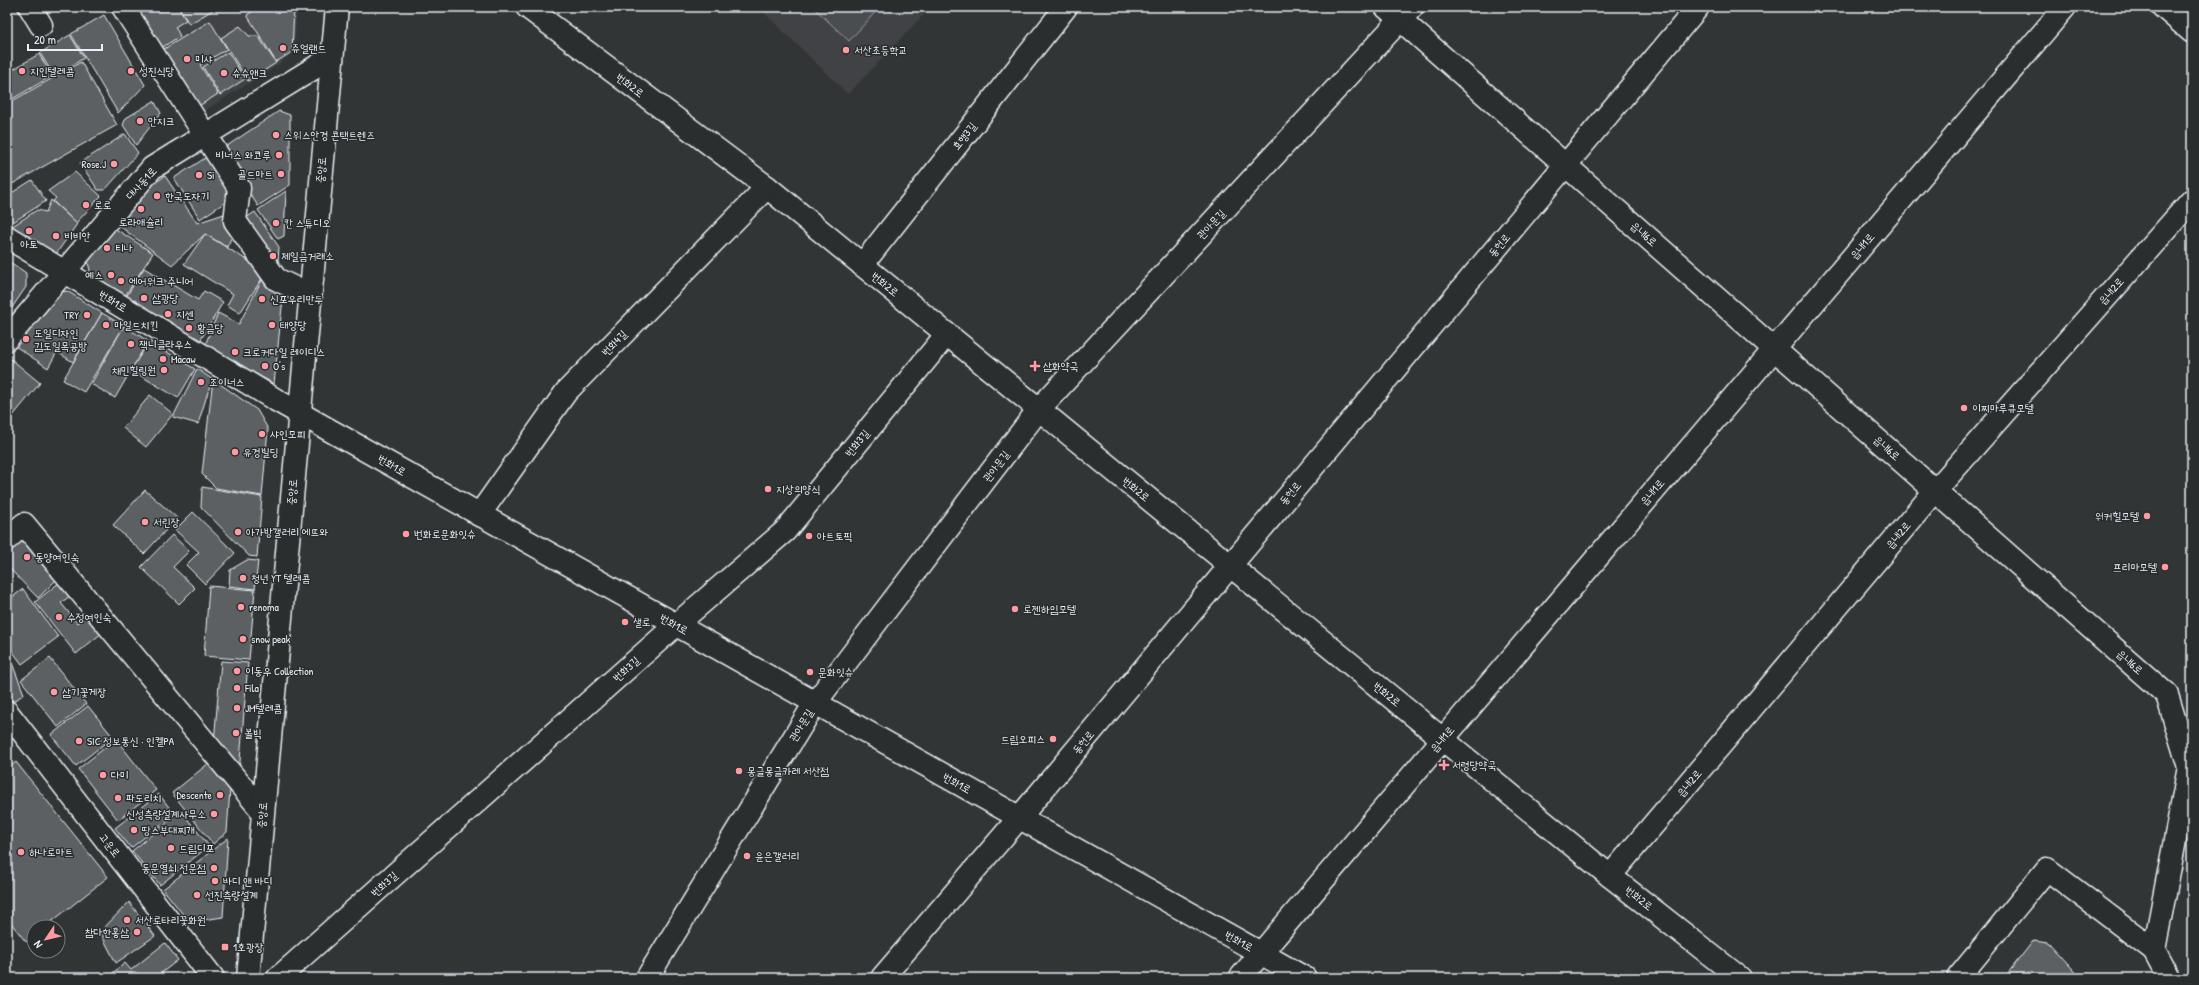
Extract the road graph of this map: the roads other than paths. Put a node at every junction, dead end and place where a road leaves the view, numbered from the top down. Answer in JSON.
{"nodes":[{"id":1,"x":123,"y":7,"type":"edge"},
{"id":2,"x":336,"y":7,"type":"edge"},
{"id":3,"x":527,"y":7,"type":"edge"},
{"id":4,"x":1066,"y":7,"type":"edge"},
{"id":5,"x":1698,"y":7,"type":"edge"},
{"id":6,"x":2065,"y":7,"type":"edge"},
{"id":7,"x":2163,"y":7,"type":"edge"},
{"id":8,"x":1400,"y":11,"type":"edge"},
{"id":9,"x":2192,"y":32,"type":"edge"},
{"id":10,"x":332,"y":57,"type":"junction"},
{"id":11,"x":205,"y":135,"type":"junction"},
{"id":12,"x":1566,"y":165,"type":"junction"},
{"id":13,"x":767,"y":187,"type":"junction"},
{"id":14,"x":2192,"y":200,"type":"edge"},
{"id":15,"x":7,"y":237,"type":"edge"},
{"id":16,"x":862,"y":265,"type":"junction"},
{"id":17,"x":63,"y":271,"type":"junction"},
{"id":18,"x":310,"y":295,"type":"junction"},
{"id":19,"x":947,"y":334,"type":"junction"},
{"id":20,"x":7,"y":339,"type":"edge"},
{"id":21,"x":1774,"y":349,"type":"junction"},
{"id":22,"x":1039,"y":410,"type":"junction"},
{"id":23,"x":299,"y":413,"type":"junction"},
{"id":24,"x":1935,"y":491,"type":"junction"},
{"id":25,"x":479,"y":515,"type":"junction"},
{"id":26,"x":7,"y":540,"type":"edge"},
{"id":27,"x":1230,"y":565,"type":"junction"},
{"id":28,"x":676,"y":625,"type":"junction"},
{"id":29,"x":815,"y":703,"type":"junction"},
{"id":30,"x":7,"y":712,"type":"edge"},
{"id":31,"x":1443,"y":739,"type":"junction"},
{"id":32,"x":263,"y":812,"type":"junction"},
{"id":33,"x":1019,"y":818,"type":"junction"},
{"id":34,"x":1610,"y":876,"type":"junction"},
{"id":35,"x":2154,"y":950,"type":"junction"},
{"id":36,"x":1261,"y":953,"type":"junction"},
{"id":37,"x":213,"y":978,"type":"edge"},
{"id":38,"x":248,"y":978,"type":"edge"},
{"id":39,"x":278,"y":978,"type":"edge"},
{"id":40,"x":647,"y":978,"type":"edge"},
{"id":41,"x":882,"y":978,"type":"edge"},
{"id":42,"x":1240,"y":978,"type":"edge"},
{"id":43,"x":1305,"y":978,"type":"edge"},
{"id":44,"x":1740,"y":978,"type":"edge"},
{"id":45,"x":1958,"y":978,"type":"edge"},
{"id":46,"x":2170,"y":978,"type":"edge"}],
"edges":[{"from":1,"to":11,"type":"street"},
{"from":2,"to":10,"type":"street","name":"중앙로"},
{"from":3,"to":13,"type":"street","name":"번화2로"},
{"from":4,"to":16,"type":"street","name":"효행3길"},
{"from":5,"to":12,"type":"street","name":"동헌로"},
{"from":6,"to":21,"type":"street","name":"읍내1로"},
{"from":7,"to":9,"type":"street"},
{"from":8,"to":12,"type":"street","name":"읍내6로"},
{"from":8,"to":22,"type":"street","name":"관아문길"},
{"from":10,"to":11,"type":"street","name":"대사동1로"},
{"from":10,"to":18,"type":"street","name":"중앙로"},
{"from":11,"to":17,"type":"street","name":"대사동1로"},
{"from":11,"to":18,"type":"street"},
{"from":12,"to":21,"type":"street","name":"읍내6로"},
{"from":12,"to":27,"type":"street","name":"동헌로"},
{"from":13,"to":16,"type":"street","name":"번화2로"},
{"from":13,"to":25,"type":"street","name":"번화4길"},
{"from":14,"to":24,"type":"street","name":"읍내2로"},
{"from":15,"to":17,"type":"street","name":"번화1로"},
{"from":16,"to":19,"type":"street","name":"번화2로"},
{"from":17,"to":20,"type":"street","name":"대사동1로"},
{"from":17,"to":23,"type":"street","name":"번화1로"},
{"from":18,"to":23,"type":"street","name":"중앙로"},
{"from":19,"to":22,"type":"street","name":"번화2로"},
{"from":19,"to":28,"type":"street","name":"번화3길"},
{"from":21,"to":24,"type":"street","name":"읍내6로"},
{"from":21,"to":31,"type":"street","name":"읍내1로"},
{"from":22,"to":27,"type":"street","name":"번화2로"},
{"from":22,"to":29,"type":"street","name":"관아문길"},
{"from":23,"to":25,"type":"street","name":"번화1로"},
{"from":23,"to":32,"type":"street","name":"중앙로"},
{"from":24,"to":34,"type":"street","name":"읍내2로"},
{"from":24,"to":35,"type":"street","name":"읍내6로"},
{"from":25,"to":28,"type":"street","name":"번화1로"},
{"from":26,"to":32,"type":"street"},
{"from":27,"to":31,"type":"street","name":"번화2로"},
{"from":27,"to":33,"type":"street","name":"동헌로"},
{"from":28,"to":29,"type":"street","name":"번화1로"},
{"from":28,"to":39,"type":"street","name":"번화3길"},
{"from":29,"to":33,"type":"street","name":"번화1로"},
{"from":29,"to":40,"type":"street","name":"관아문길"},
{"from":30,"to":37,"type":"street","name":"고운로"},
{"from":31,"to":34,"type":"street","name":"번화2로"},
{"from":31,"to":36,"type":"street","name":"읍내1로"},
{"from":32,"to":38,"type":"street","name":"중앙로"},
{"from":33,"to":36,"type":"street","name":"번화1로"},
{"from":33,"to":41,"type":"street","name":"동헌로"},
{"from":34,"to":44,"type":"street","name":"번화2로"},
{"from":35,"to":45,"type":"street"},
{"from":35,"to":46,"type":"street"},
{"from":36,"to":42,"type":"street","name":"읍내1로"},
{"from":36,"to":43,"type":"street","name":"번화1로"}]}
